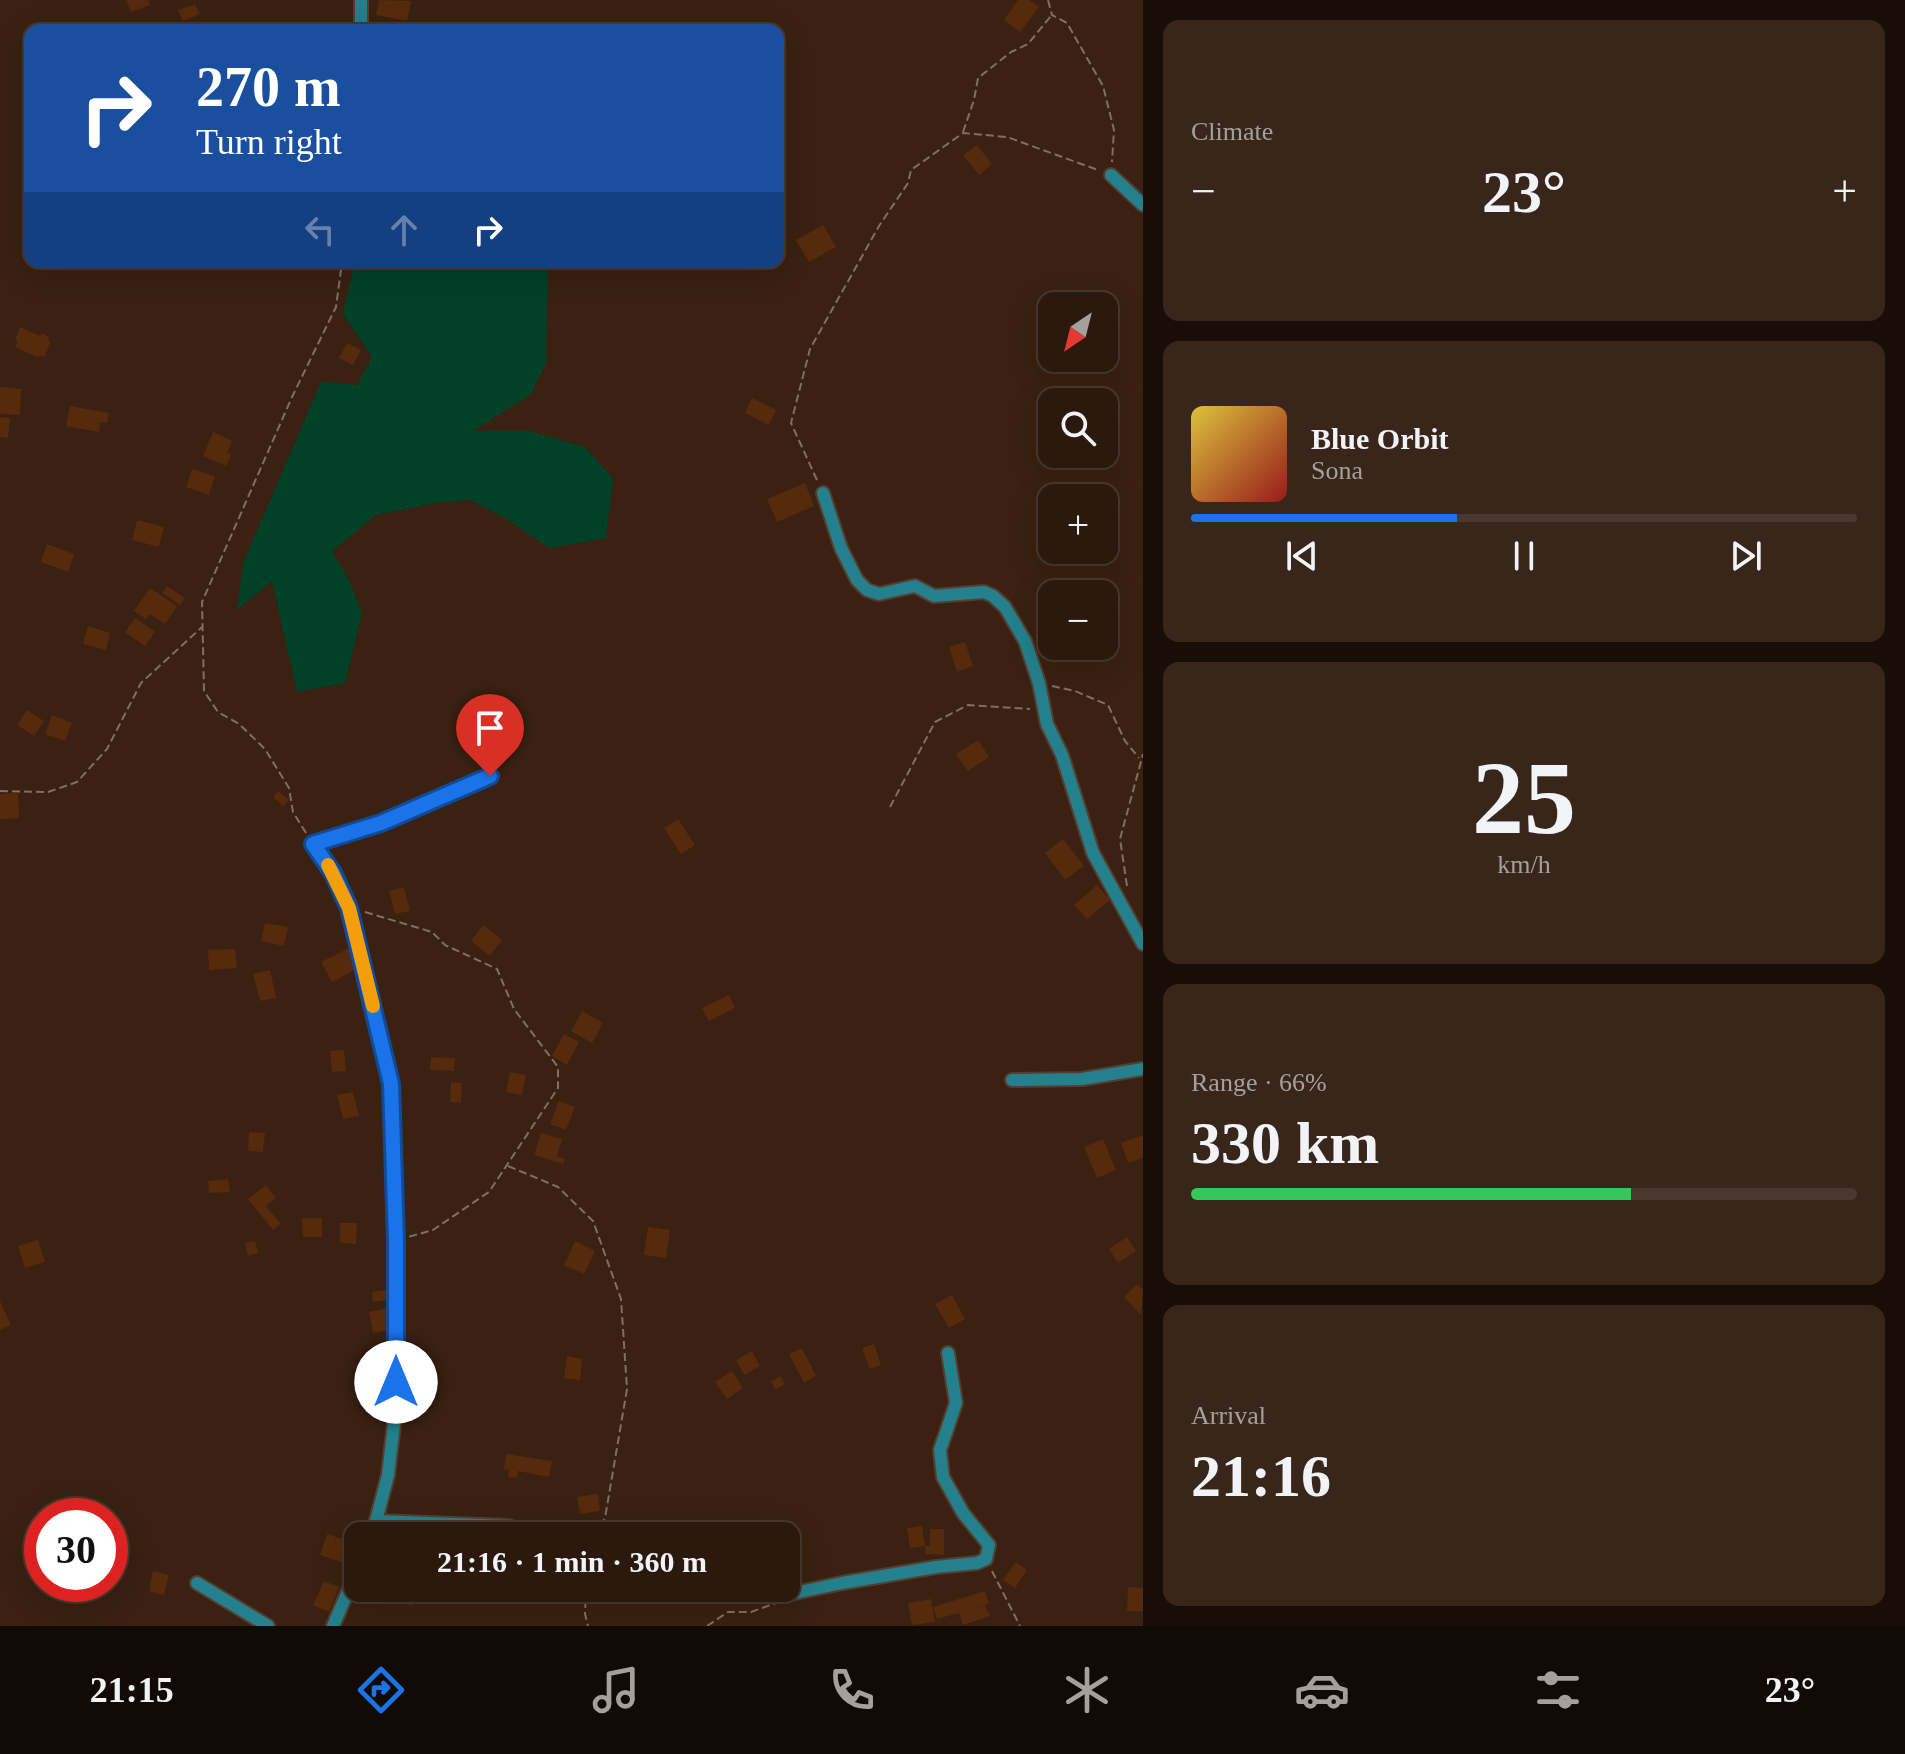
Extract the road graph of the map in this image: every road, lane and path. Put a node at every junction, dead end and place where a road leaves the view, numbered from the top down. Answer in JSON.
{"nodes":[{"id":1,"x":361,"y":0,"type":"edge"},
{"id":2,"x":1048,"y":0,"type":"edge"},
{"id":3,"x":1052,"y":15,"type":"junction"},
{"id":4,"x":361,"y":24,"type":"edge"},
{"id":5,"x":963,"y":133,"type":"junction"},
{"id":6,"x":1111,"y":175,"type":"junction"},
{"id":7,"x":1143,"y":205,"type":"edge"},
{"id":8,"x":341,"y":268,"type":"edge"},
{"id":9,"x":823,"y":493,"type":"joint"},
{"id":10,"x":203,"y":626,"type":"junction"},
{"id":11,"x":1039,"y":683,"type":"junction"},
{"id":12,"x":1044,"y":710,"type":"junction"},
{"id":13,"x":1143,"y":754,"type":"edge"},
{"id":14,"x":1140,"y":759,"type":"junction"},
{"id":15,"x":490,"y":776,"type":"dead end"},
{"id":16,"x":0,"y":791,"type":"edge"},
{"id":17,"x":890,"y":807,"type":"dead end"},
{"id":18,"x":313,"y":844,"type":"junction"},
{"id":19,"x":349,"y":908,"type":"junction"},
{"id":20,"x":1129,"y":915,"type":"junction"},
{"id":21,"x":1143,"y":944,"type":"edge"},
{"id":22,"x":1143,"y":1069,"type":"edge"},
{"id":23,"x":1012,"y":1080,"type":"dead end"},
{"id":24,"x":507,"y":1166,"type":"junction"},
{"id":25,"x":396,"y":1241,"type":"junction"},
{"id":26,"x":948,"y":1353,"type":"dead end"},
{"id":27,"x":376,"y":1521,"type":"joint"},
{"id":28,"x":402,"y":1522,"type":"edge"},
{"id":29,"x":603,"y":1522,"type":"edge"},
{"id":30,"x":986,"y":1559,"type":"junction"},
{"id":31,"x":197,"y":1583,"type":"dead end"},
{"id":32,"x":800,"y":1592,"type":"edge"},
{"id":33,"x":344,"y":1600,"type":"edge"},
{"id":34,"x":585,"y":1602,"type":"edge"},
{"id":35,"x":782,"y":1602,"type":"edge"},
{"id":36,"x":268,"y":1626,"type":"edge"},
{"id":37,"x":333,"y":1626,"type":"edge"},
{"id":38,"x":588,"y":1626,"type":"edge"},
{"id":39,"x":707,"y":1626,"type":"edge"},
{"id":40,"x":1020,"y":1626,"type":"edge"}],
"edges":[{"from":1,"to":4,"type":"street"},
{"from":2,"to":3,"type":"path"},
{"from":3,"to":5,"type":"path"},
{"from":3,"to":6,"type":"path"},
{"from":5,"to":6,"type":"path"},
{"from":5,"to":9,"type":"path"},
{"from":6,"to":7,"type":"street"},
{"from":8,"to":10,"type":"path"},
{"from":9,"to":11,"type":"street"},
{"from":10,"to":16,"type":"path"},
{"from":10,"to":18,"type":"path"},
{"from":11,"to":12,"type":"street"},
{"from":11,"to":14,"type":"path"},
{"from":12,"to":17,"type":"path"},
{"from":12,"to":20,"type":"street"},
{"from":13,"to":14,"type":"path"},
{"from":14,"to":20,"type":"path"},
{"from":15,"to":18,"type":"street"},
{"from":18,"to":19,"type":"street"},
{"from":19,"to":24,"type":"path"},
{"from":19,"to":25,"type":"street"},
{"from":20,"to":21,"type":"street"},
{"from":22,"to":23,"type":"street"},
{"from":24,"to":25,"type":"path"},
{"from":24,"to":29,"type":"path"},
{"from":25,"to":27,"type":"street"},
{"from":26,"to":30,"type":"street"},
{"from":27,"to":28,"type":"street"},
{"from":30,"to":32,"type":"street"},
{"from":30,"to":40,"type":"path"},
{"from":31,"to":36,"type":"street"},
{"from":33,"to":37,"type":"street"},
{"from":34,"to":38,"type":"path"},
{"from":35,"to":39,"type":"path"}]}
